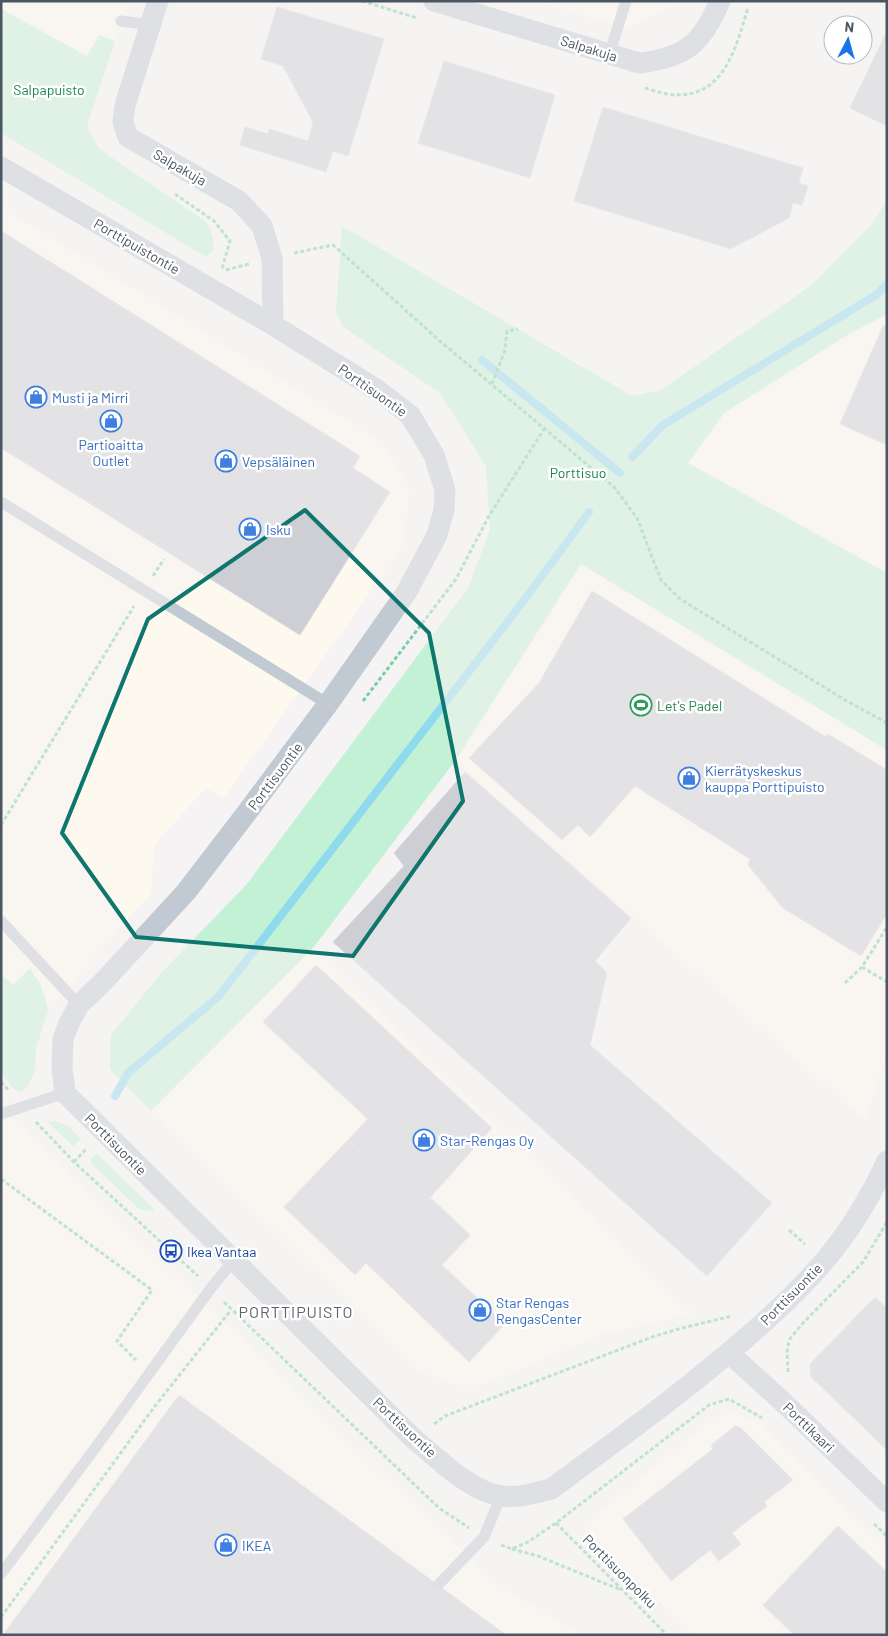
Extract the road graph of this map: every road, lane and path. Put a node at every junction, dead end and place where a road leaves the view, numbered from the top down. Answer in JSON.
{"nodes":[{"id":1,"x":158,"y":1,"type":"edge"},
{"id":2,"x":434,"y":1,"type":"edge"},
{"id":3,"x":626,"y":1,"type":"edge"},
{"id":4,"x":720,"y":1,"type":"edge"},
{"id":5,"x":122,"y":21,"type":"dead end"},
{"id":6,"x":151,"y":25,"type":"junction"},
{"id":7,"x":609,"y":54,"type":"junction"},
{"id":8,"x":1,"y":167,"type":"edge"},
{"id":9,"x":272,"y":258,"type":"junction"},
{"id":10,"x":273,"y":324,"type":"junction"},
{"id":11,"x":518,"y":328,"type":"dead end"},
{"id":12,"x":492,"y":384,"type":"junction"},
{"id":13,"x":1,"y":502,"type":"edge"},
{"id":14,"x":164,"y":559,"type":"dead end"},
{"id":15,"x":144,"y":590,"type":"junction"},
{"id":16,"x":328,"y":704,"type":"junction"},
{"id":17,"x":887,"y":723,"type":"edge"},
{"id":18,"x":1,"y":825,"type":"edge"},
{"id":19,"x":1,"y":921,"type":"edge"},
{"id":20,"x":886,"y":928,"type":"edge"},
{"id":21,"x":862,"y":967,"type":"junction"},
{"id":22,"x":887,"y":982,"type":"edge"},
{"id":23,"x":844,"y":983,"type":"dead end"},
{"id":24,"x":80,"y":1005,"type":"junction"},
{"id":25,"x":65,"y":1093,"type":"junction"},
{"id":26,"x":20,"y":1106,"type":"junction"},
{"id":27,"x":1,"y":1114,"type":"edge"},
{"id":28,"x":887,"y":1161,"type":"edge"},
{"id":29,"x":1,"y":1178,"type":"edge"},
{"id":30,"x":887,"y":1222,"type":"edge"},
{"id":31,"x":789,"y":1230,"type":"dead end"},
{"id":32,"x":805,"y":1244,"type":"dead end"},
{"id":33,"x":234,"y":1260,"type":"junction"},
{"id":34,"x":211,"y":1288,"type":"junction"},
{"id":35,"x":231,"y":1310,"type":"junction"},
{"id":36,"x":732,"y":1316,"type":"dead end"},
{"id":37,"x":729,"y":1353,"type":"junction"},
{"id":38,"x":151,"y":1371,"type":"junction"},
{"id":39,"x":172,"y":1385,"type":"junction"},
{"id":40,"x":784,"y":1402,"type":"junction"},
{"id":41,"x":434,"y":1424,"type":"dead end"},
{"id":42,"x":501,"y":1496,"type":"junction"},
{"id":43,"x":887,"y":1502,"type":"edge"},
{"id":44,"x":556,"y":1523,"type":"junction"},
{"id":45,"x":484,"y":1537,"type":"junction"},
{"id":46,"x":512,"y":1549,"type":"junction"},
{"id":47,"x":1,"y":1574,"type":"edge"},
{"id":48,"x":438,"y":1585,"type":"dead end"},
{"id":49,"x":624,"y":1591,"type":"junction"},
{"id":50,"x":1,"y":1618,"type":"edge"},
{"id":51,"x":667,"y":1635,"type":"edge"}],
"edges":[{"from":1,"to":6,"type":"street","name":"Salpakuja"},
{"from":2,"to":7,"type":"street","name":"Salpakuja"},
{"from":3,"to":7,"type":"lane"},
{"from":4,"to":7,"type":"street","name":"Salpakuja"},
{"from":5,"to":6,"type":"lane"},
{"from":6,"to":9,"type":"street","name":"Salpakuja"},
{"from":8,"to":10,"type":"street","name":"Porttipuistontie"},
{"from":9,"to":10,"type":"street","name":"Salpakuja"},
{"from":9,"to":12,"type":"path"},
{"from":10,"to":16,"type":"street","name":"Porttisuontie"},
{"from":11,"to":12,"type":"path"},
{"from":12,"to":17,"type":"path"},
{"from":13,"to":15,"type":"lane"},
{"from":14,"to":15,"type":"path"},
{"from":15,"to":16,"type":"lane"},
{"from":15,"to":18,"type":"path"},
{"from":16,"to":24,"type":"street","name":"Porttisuontie"},
{"from":19,"to":24,"type":"lane"},
{"from":20,"to":21,"type":"path"},
{"from":21,"to":22,"type":"path"},
{"from":21,"to":23,"type":"path"},
{"from":24,"to":25,"type":"street","name":"Porttisuontie"},
{"from":25,"to":26,"type":"lane"},
{"from":25,"to":33,"type":"street","name":"Porttisuontie"},
{"from":26,"to":27,"type":"lane"},
{"from":26,"to":34,"type":"path"},
{"from":28,"to":37,"type":"street","name":"Porttisuontie"},
{"from":29,"to":38,"type":"path"},
{"from":30,"to":40,"type":"path"},
{"from":31,"to":32,"type":"path"},
{"from":33,"to":34,"type":"lane"},
{"from":33,"to":42,"type":"street","name":"Porttisuontie"},
{"from":34,"to":35,"type":"path"},
{"from":34,"to":38,"type":"lane"},
{"from":35,"to":39,"type":"path"},
{"from":35,"to":45,"type":"path"},
{"from":36,"to":41,"type":"path"},
{"from":37,"to":40,"type":"street","name":"Porttikaari"},
{"from":37,"to":42,"type":"street","name":"Porttisuontie"},
{"from":38,"to":39,"type":"path"},
{"from":38,"to":47,"type":"lane"},
{"from":39,"to":50,"type":"path"},
{"from":40,"to":43,"type":"street","name":"Porttikaari"},
{"from":40,"to":44,"type":"path"},
{"from":42,"to":45,"type":"lane"},
{"from":44,"to":46,"type":"path"},
{"from":44,"to":49,"type":"path","name":"Porttisuonpolku"},
{"from":45,"to":46,"type":"path"},
{"from":45,"to":48,"type":"lane"},
{"from":46,"to":49,"type":"path"},
{"from":49,"to":51,"type":"path","name":"Porttisuonpolku"}]}
